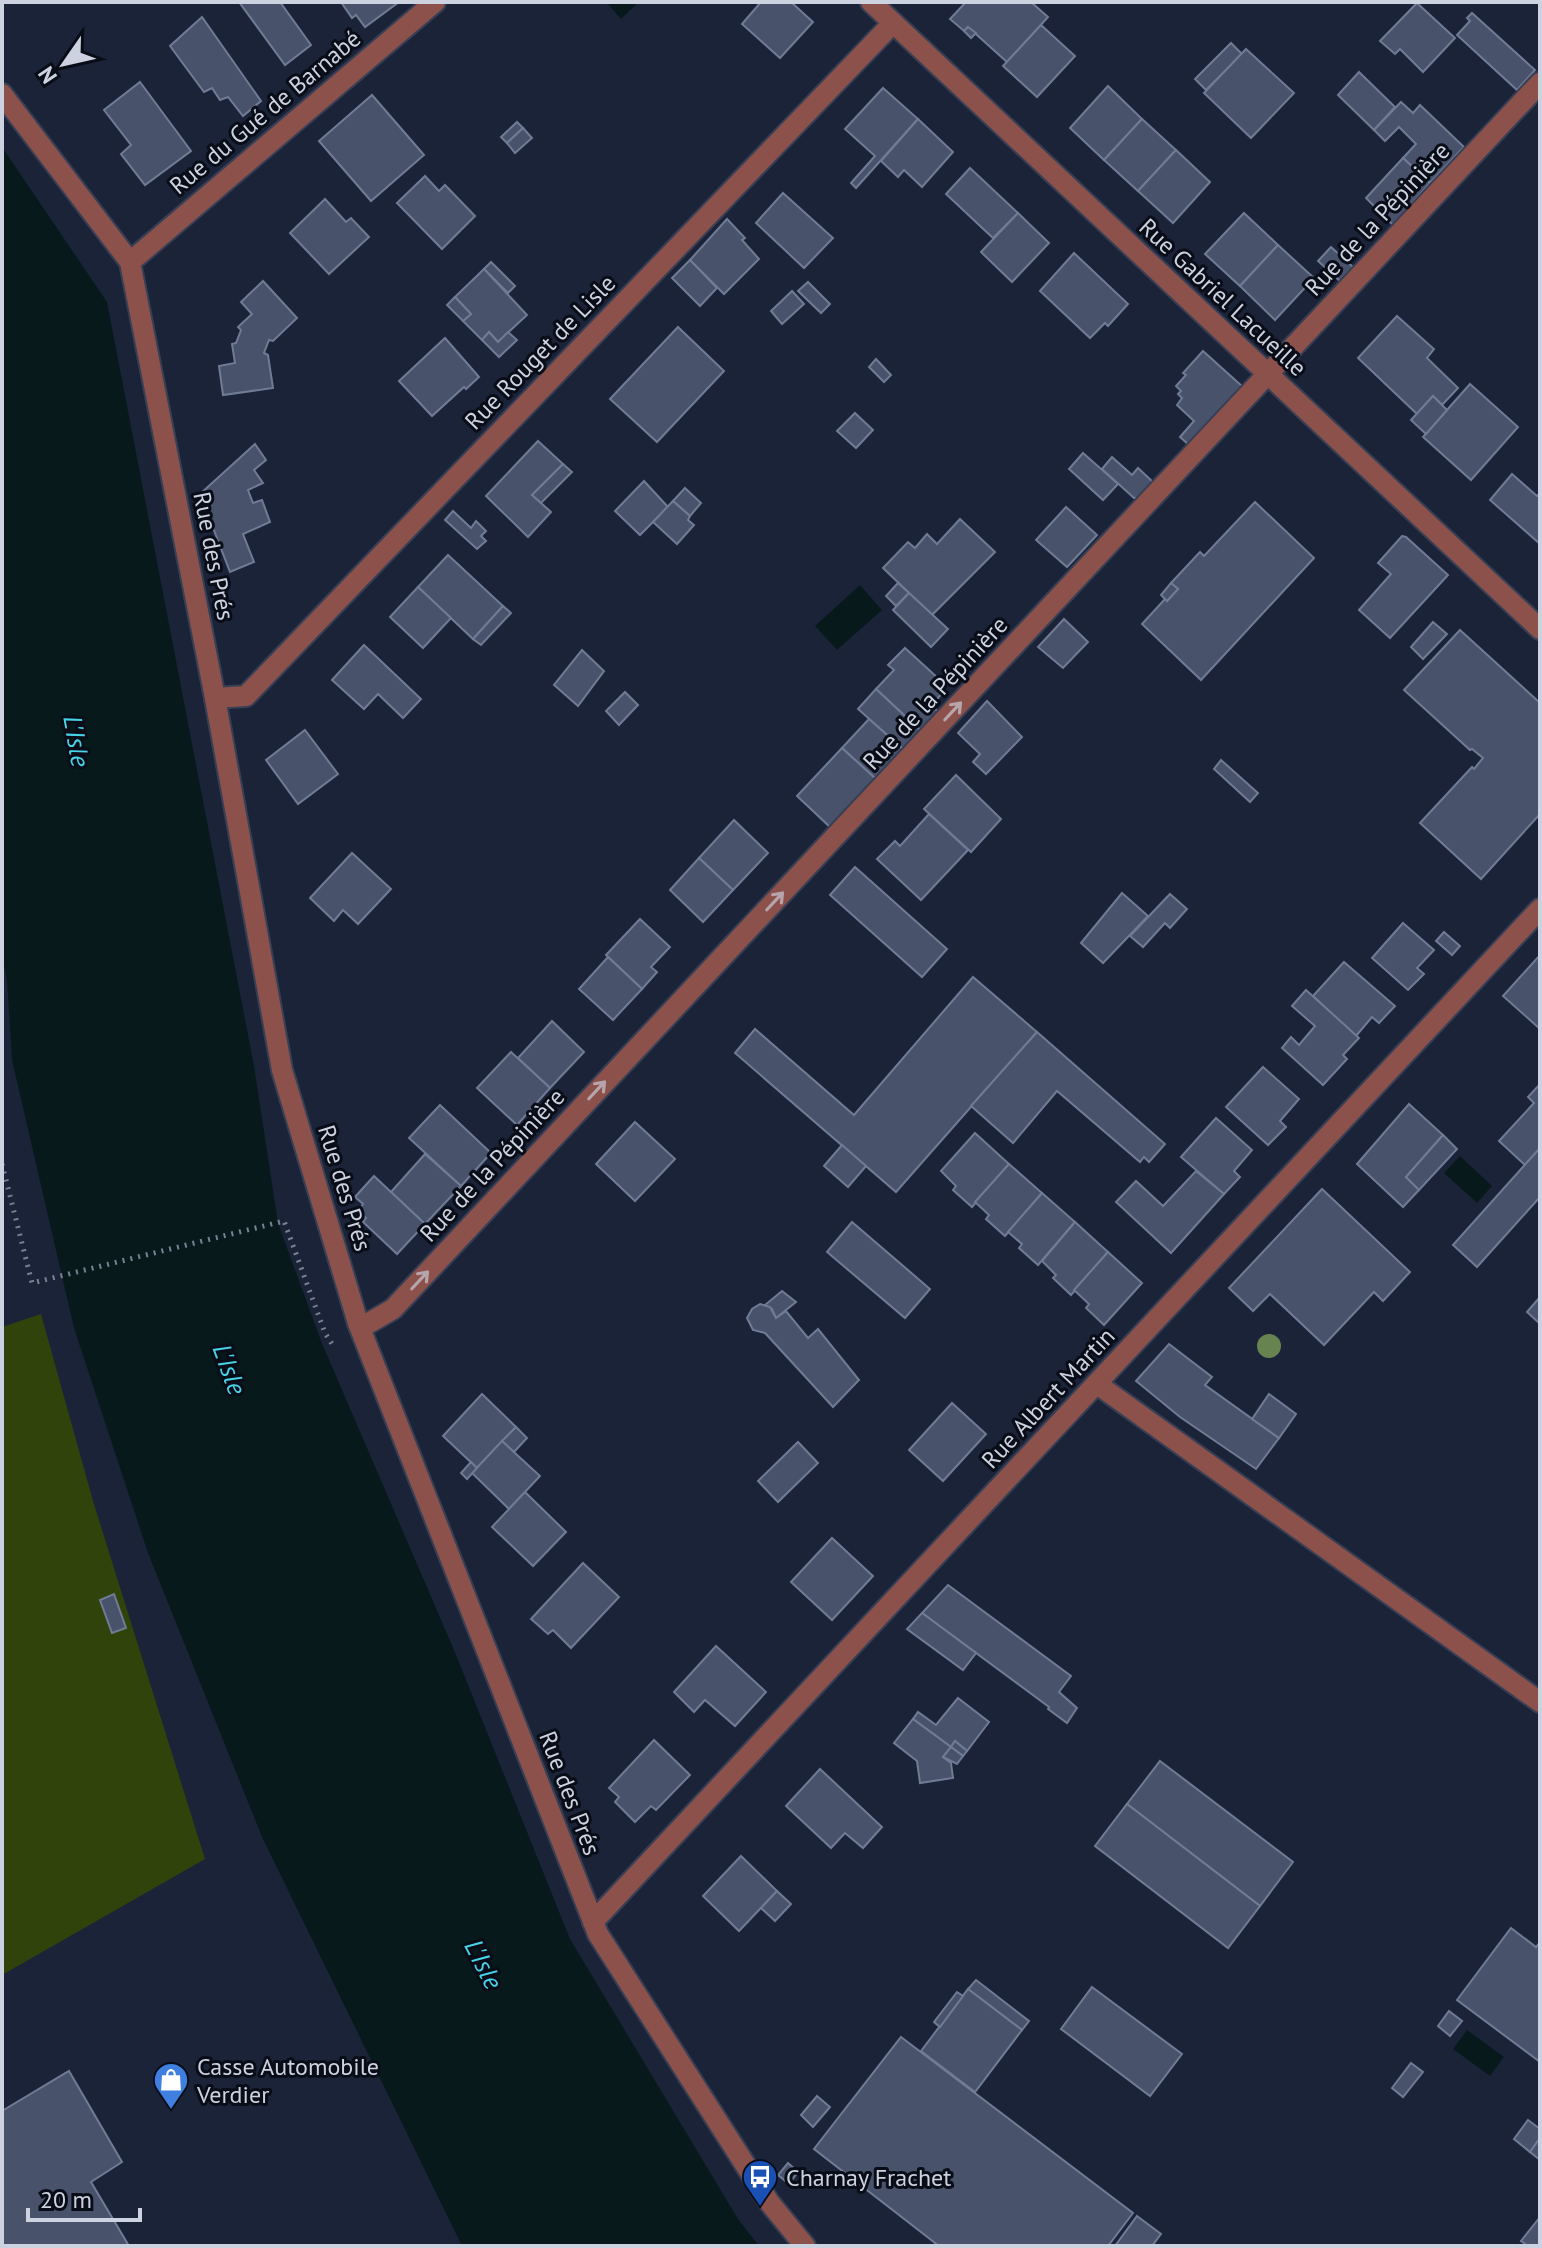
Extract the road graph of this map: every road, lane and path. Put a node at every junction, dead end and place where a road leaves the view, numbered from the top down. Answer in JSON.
{"nodes":[{"id":1,"x":435,"y":2,"type":"edge"},
{"id":2,"x":871,"y":2,"type":"edge"},
{"id":3,"x":893,"y":23,"type":"junction"},
{"id":4,"x":1540,"y":83,"type":"edge"},
{"id":5,"x":2,"y":94,"type":"edge"},
{"id":6,"x":130,"y":262,"type":"junction"},
{"id":7,"x":1269,"y":375,"type":"junction"},
{"id":8,"x":1540,"y":629,"type":"edge"},
{"id":9,"x":215,"y":698,"type":"junction"},
{"id":10,"x":1540,"y":909,"type":"edge"},
{"id":11,"x":2,"y":1168,"type":"edge"},
{"id":12,"x":358,"y":1323,"type":"junction"},
{"id":13,"x":325,"y":1333,"type":"dead end"},
{"id":14,"x":1097,"y":1384,"type":"junction"},
{"id":15,"x":1540,"y":1702,"type":"edge"},
{"id":16,"x":593,"y":1922,"type":"junction"},
{"id":17,"x":805,"y":2246,"type":"edge"}],
"edges":[{"from":1,"to":6,"type":"street","name":"Rue du Gué de Barnabé"},
{"from":2,"to":3,"type":"street","name":"Rue Gabriel Lacueille"},
{"from":3,"to":7,"type":"street","name":"Rue Gabriel Lacueille"},
{"from":3,"to":9,"type":"street","name":"Rue Rouget de Lisle"},
{"from":4,"to":7,"type":"street","name":"Rue de la Pépinière"},
{"from":5,"to":6,"type":"street","name":"Rue des Prés"},
{"from":6,"to":9,"type":"street","name":"Rue des Prés"},
{"from":7,"to":8,"type":"street","name":"Rue Gabriel Lacueille"},
{"from":12,"to":7,"type":"street","name":"Rue de la Pépinière","one_way":true},
{"from":9,"to":12,"type":"street","name":"Rue des Prés"},
{"from":10,"to":14,"type":"street","name":"Rue Albert Martin"},
{"from":11,"to":13,"type":"path"},
{"from":12,"to":16,"type":"street","name":"Rue des Prés"},
{"from":14,"to":15,"type":"street"},
{"from":14,"to":16,"type":"street","name":"Rue Albert Martin"},
{"from":16,"to":17,"type":"street","name":"Rue des Prés"}]}
